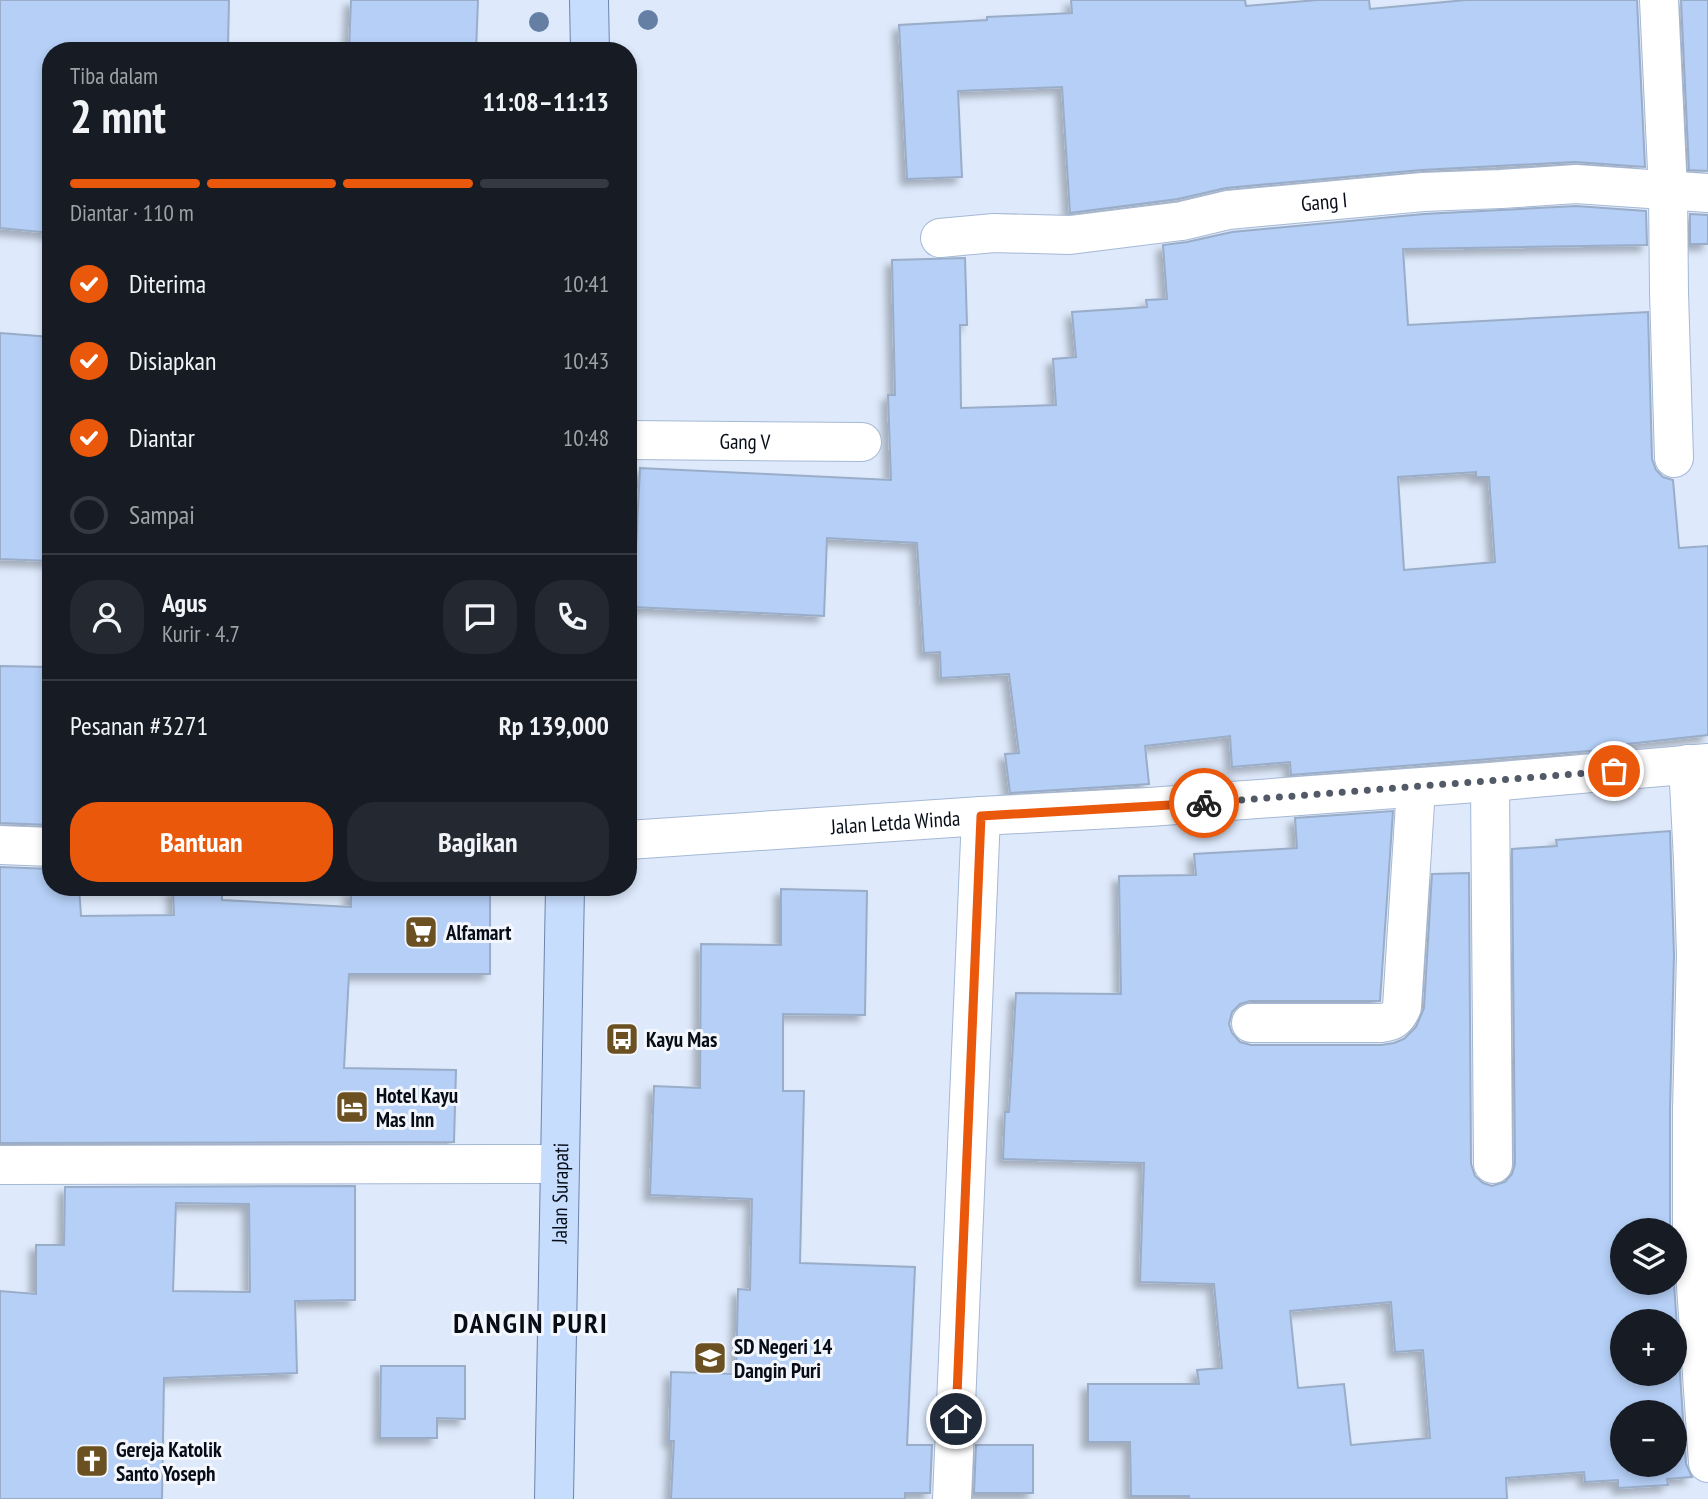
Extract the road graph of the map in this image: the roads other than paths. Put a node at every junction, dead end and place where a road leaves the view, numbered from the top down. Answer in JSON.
{"nodes":[{"id":1,"x":589,"y":0,"type":"edge"},
{"id":2,"x":1659,"y":0,"type":"edge"},
{"id":3,"x":590,"y":42,"type":"edge"},
{"id":4,"x":1668,"y":191,"type":"junction"},
{"id":5,"x":1708,"y":193,"type":"edge"},
{"id":6,"x":940,"y":238,"type":"dead end"},
{"id":7,"x":637,"y":440,"type":"edge"},
{"id":8,"x":862,"y":442,"type":"dead end"},
{"id":9,"x":1674,"y":458,"type":"dead end"},
{"id":10,"x":1698,"y":764,"type":"edge"},
{"id":11,"x":1490,"y":782,"type":"junction"},
{"id":12,"x":1416,"y":788,"type":"junction"},
{"id":13,"x":981,"y":816,"type":"junction"},
{"id":14,"x":637,"y":839,"type":"edge"},
{"id":15,"x":0,"y":845,"type":"edge"},
{"id":16,"x":42,"y":847,"type":"edge"},
{"id":17,"x":565,"y":896,"type":"edge"},
{"id":18,"x":1251,"y":1023,"type":"dead end"},
{"id":19,"x":0,"y":1164,"type":"edge"},
{"id":20,"x":560,"y":1164,"type":"junction"},
{"id":21,"x":1493,"y":1164,"type":"dead end"},
{"id":22,"x":1708,"y":1464,"type":"edge"},
{"id":23,"x":554,"y":1499,"type":"edge"},
{"id":24,"x":952,"y":1499,"type":"edge"}],
"edges":[{"from":1,"to":3,"type":"main road"},
{"from":2,"to":4,"type":"street"},
{"from":4,"to":5,"type":"street","name":"Gang I"},
{"from":4,"to":6,"type":"street","name":"Gang I"},
{"from":4,"to":9,"type":"street"},
{"from":7,"to":8,"type":"street","name":"Gang V"},
{"from":10,"to":11,"type":"street","name":"Jalan Letda Winda"},
{"from":10,"to":22,"type":"street"},
{"from":11,"to":12,"type":"street","name":"Jalan Letda Winda"},
{"from":11,"to":21,"type":"street"},
{"from":12,"to":13,"type":"street","name":"Jalan Letda Winda"},
{"from":12,"to":18,"type":"street"},
{"from":13,"to":14,"type":"street","name":"Jalan Letda Winda"},
{"from":13,"to":24,"type":"street"},
{"from":15,"to":16,"type":"street"},
{"from":17,"to":20,"type":"main road","name":"Jalan Surapati"},
{"from":19,"to":20,"type":"street"},
{"from":20,"to":23,"type":"main road","name":"Jalan Surapati"}]}
